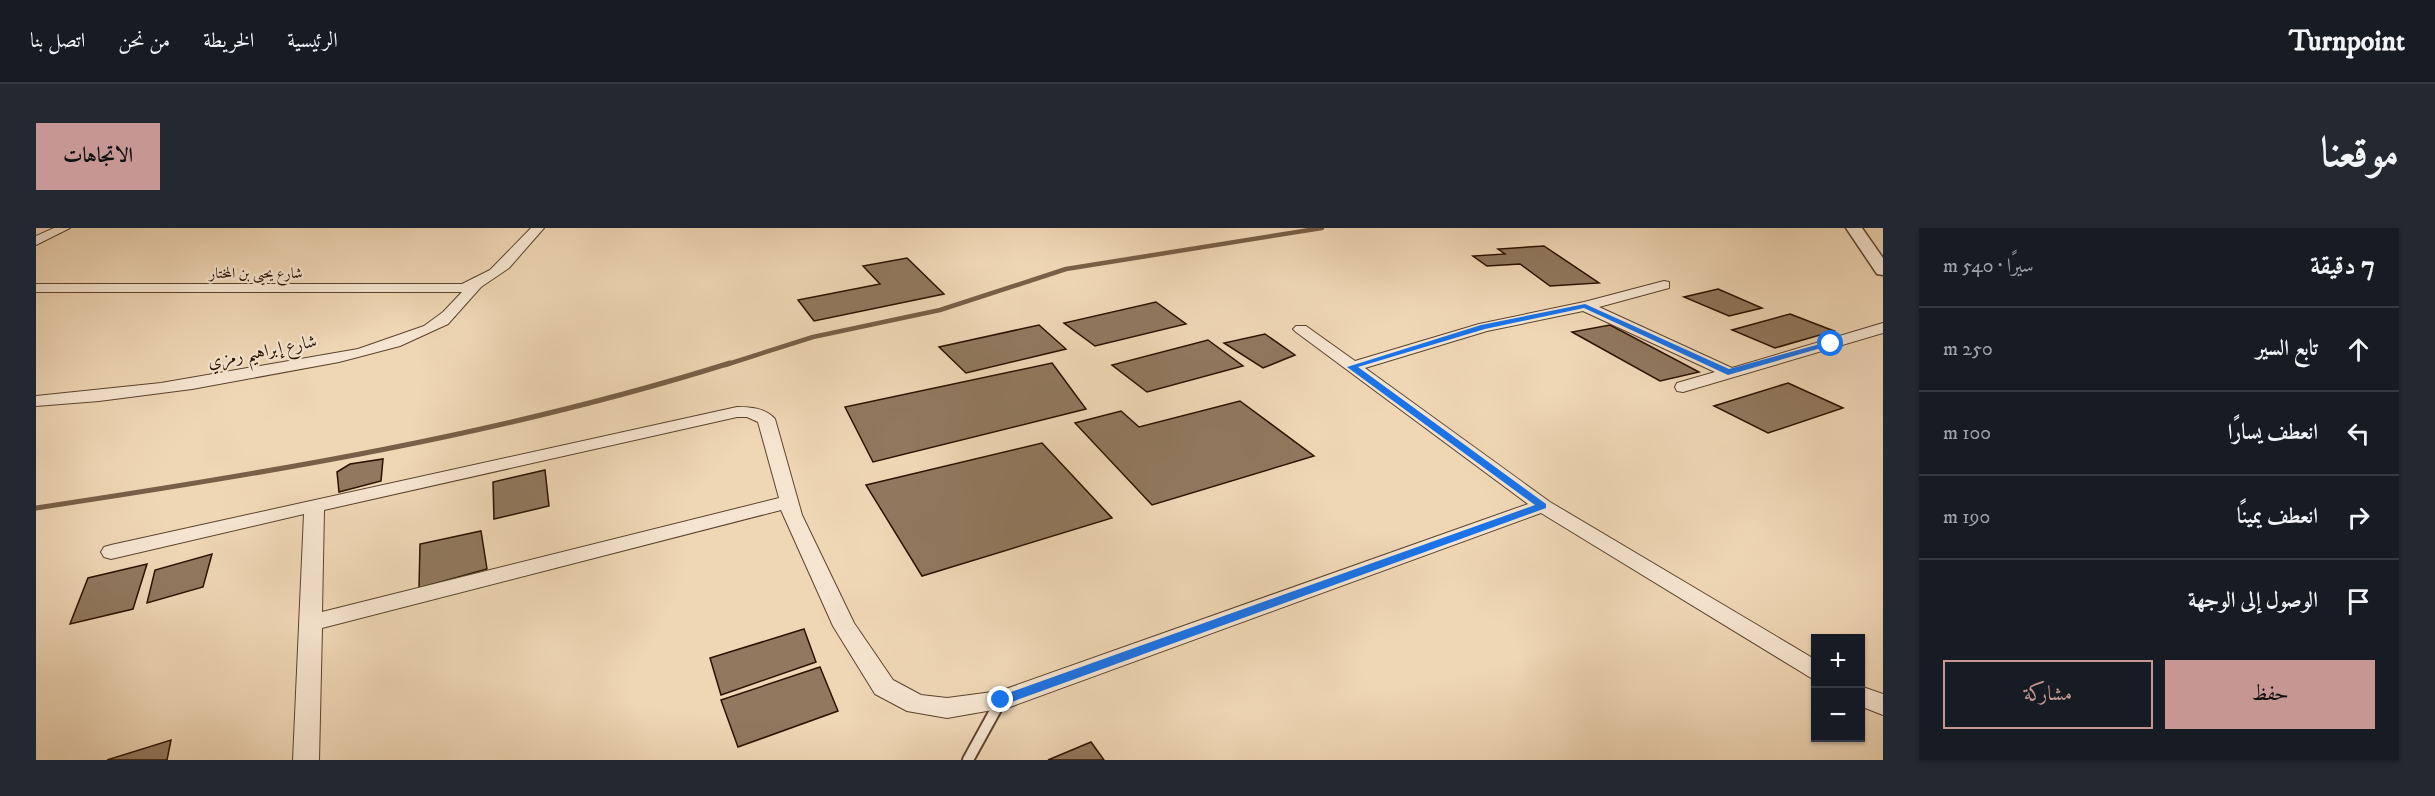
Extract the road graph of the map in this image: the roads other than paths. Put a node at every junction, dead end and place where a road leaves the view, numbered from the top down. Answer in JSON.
{"nodes":[{"id":1,"x":64,"y":228,"type":"edge"},
{"id":2,"x":538,"y":228,"type":"edge"},
{"id":3,"x":1854,"y":228,"type":"edge"},
{"id":4,"x":36,"y":242,"type":"edge"},
{"id":5,"x":1883,"y":270,"type":"edge"},
{"id":6,"x":1664,"y":285,"type":"dead end"},
{"id":7,"x":475,"y":286,"type":"junction"},
{"id":8,"x":36,"y":288,"type":"edge"},
{"id":9,"x":1585,"y":306,"type":"junction"},
{"id":10,"x":1301,"y":328,"type":"dead end"},
{"id":11,"x":1883,"y":328,"type":"edge"},
{"id":12,"x":1351,"y":367,"type":"junction"},
{"id":13,"x":1728,"y":372,"type":"junction"},
{"id":14,"x":1683,"y":387,"type":"dead end"},
{"id":15,"x":36,"y":401,"type":"edge"},
{"id":16,"x":790,"y":502,"type":"junction"},
{"id":17,"x":314,"y":506,"type":"junction"},
{"id":18,"x":1543,"y":506,"type":"junction"},
{"id":19,"x":111,"y":552,"type":"dead end"},
{"id":20,"x":311,"y":623,"type":"junction"},
{"id":21,"x":1811,"y":670,"type":"edge"},
{"id":22,"x":1865,"y":697,"type":"edge"},
{"id":23,"x":1001,"y":700,"type":"junction"},
{"id":24,"x":1883,"y":705,"type":"edge"},
{"id":25,"x":306,"y":760,"type":"edge"},
{"id":26,"x":968,"y":760,"type":"edge"}],
"edges":[{"from":1,"to":4,"type":"street"},
{"from":2,"to":7,"type":"street"},
{"from":3,"to":5,"type":"street"},
{"from":6,"to":9,"type":"street"},
{"from":7,"to":8,"type":"street","name":"شارع يحيى بن المختار"},
{"from":7,"to":15,"type":"street","name":"شارع إبراهيم رمزي"},
{"from":9,"to":12,"type":"street"},
{"from":9,"to":13,"type":"street"},
{"from":10,"to":12,"type":"street"},
{"from":11,"to":13,"type":"street"},
{"from":12,"to":18,"type":"street"},
{"from":13,"to":14,"type":"street"},
{"from":16,"to":17,"type":"street"},
{"from":16,"to":20,"type":"street"},
{"from":16,"to":23,"type":"street"},
{"from":17,"to":19,"type":"street"},
{"from":17,"to":20,"type":"street"},
{"from":18,"to":21,"type":"street"},
{"from":18,"to":23,"type":"street"},
{"from":20,"to":25,"type":"street"},
{"from":22,"to":24,"type":"street"},
{"from":23,"to":26,"type":"lane"}]}
